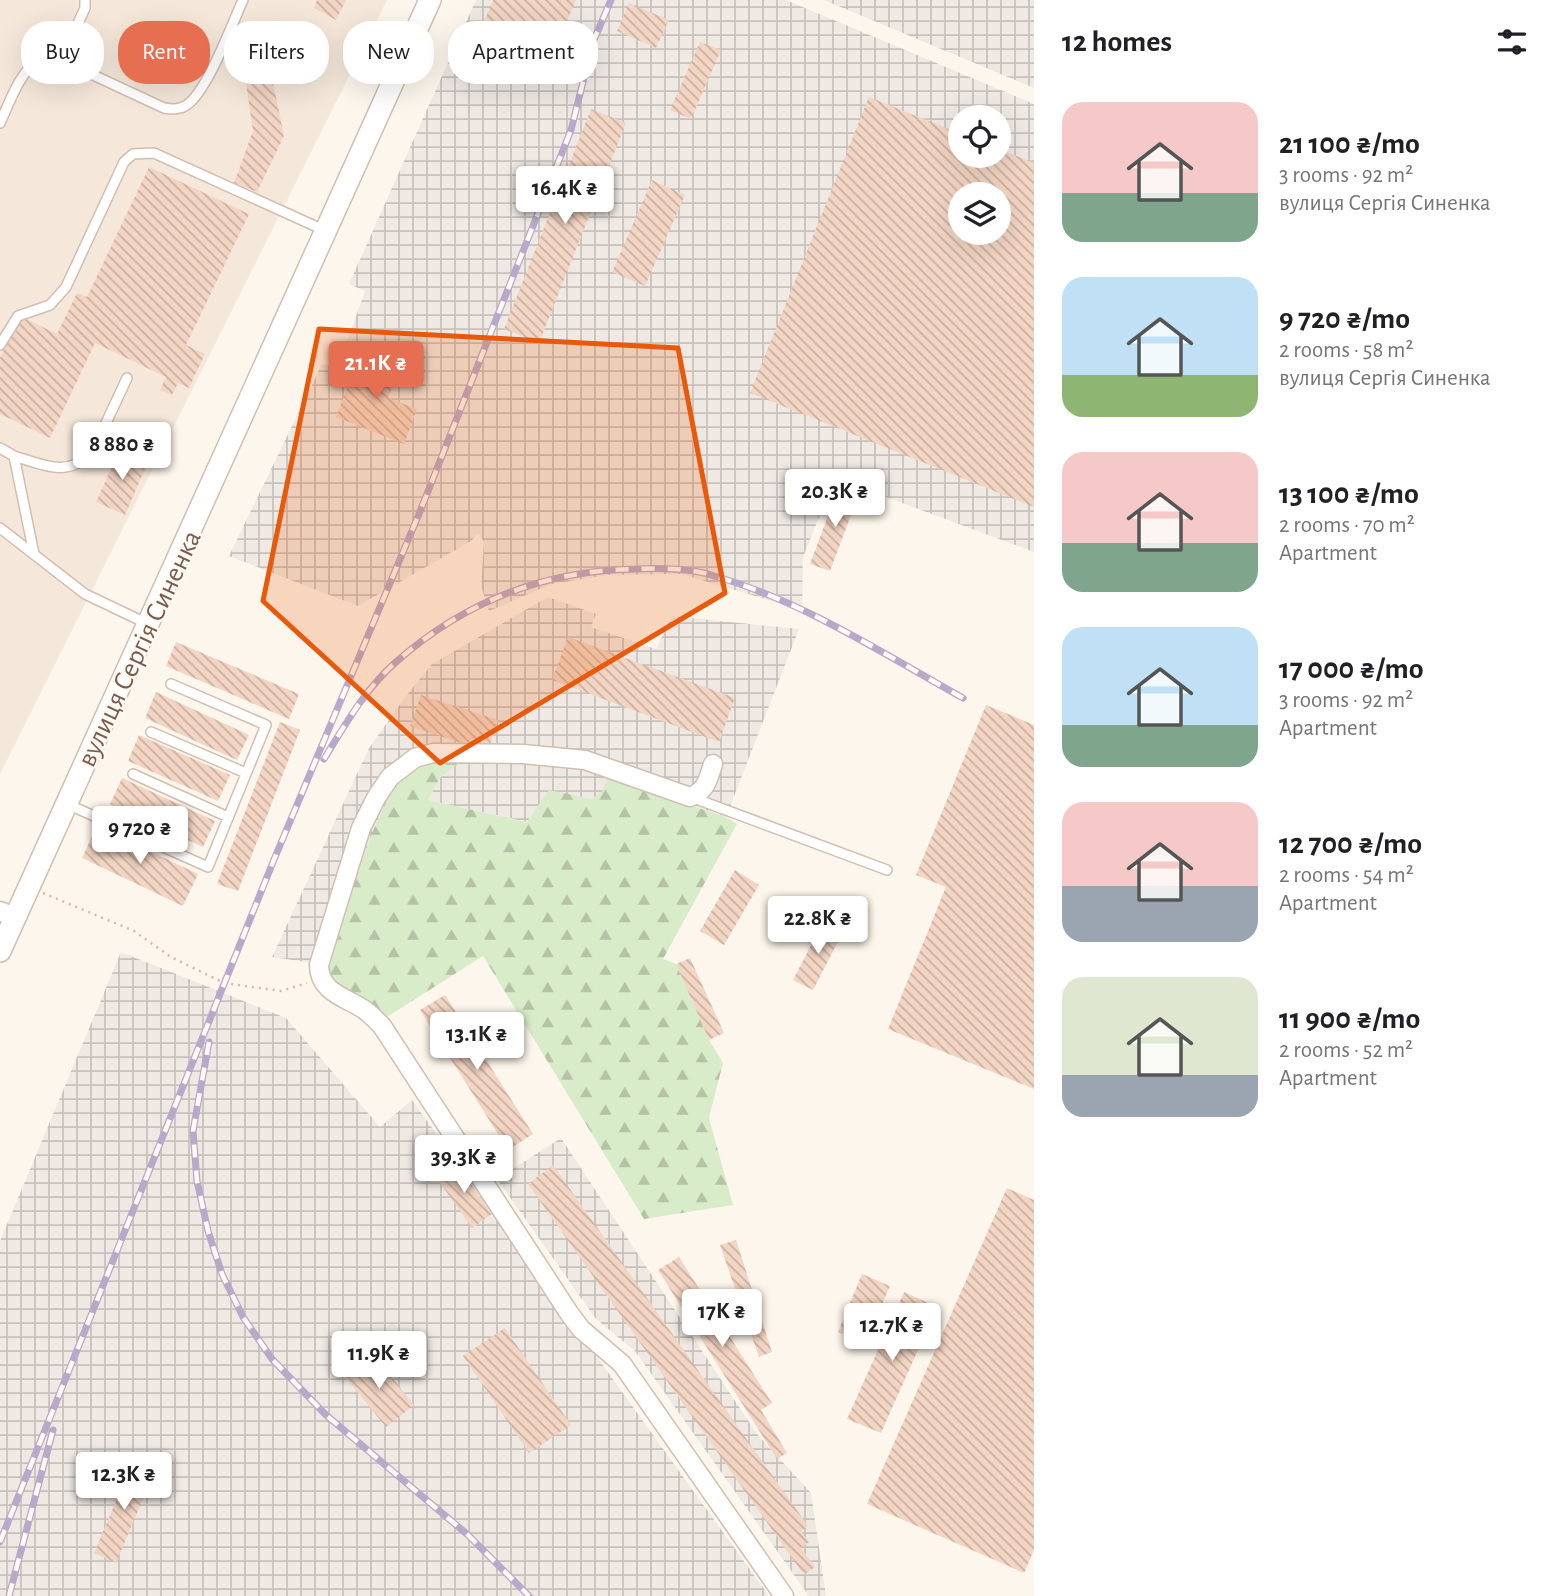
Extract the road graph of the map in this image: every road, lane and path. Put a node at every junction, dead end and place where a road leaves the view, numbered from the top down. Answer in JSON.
{"nodes":[{"id":1,"x":85,"y":0,"type":"edge"},
{"id":2,"x":243,"y":0,"type":"edge"},
{"id":3,"x":430,"y":0,"type":"edge"},
{"id":4,"x":79,"y":21,"type":"edge"},
{"id":5,"x":21,"y":79,"type":"edge"},
{"id":6,"x":104,"y":80,"type":"edge"},
{"id":7,"x":0,"y":123,"type":"edge"},
{"id":8,"x":326,"y":231,"type":"junction"},
{"id":9,"x":0,"y":345,"type":"edge"},
{"id":10,"x":127,"y":378,"type":"dead end"},
{"id":11,"x":0,"y":448,"type":"edge"},
{"id":12,"x":14,"y":456,"type":"junction"},
{"id":13,"x":0,"y":528,"type":"edge"},
{"id":14,"x":34,"y":554,"type":"junction"},
{"id":15,"x":149,"y":625,"type":"junction"},
{"id":16,"x":172,"y":684,"type":"dead end"},
{"id":17,"x":150,"y":732,"type":"dead end"},
{"id":18,"x":713,"y":764,"type":"dead end"},
{"id":19,"x":246,"y":773,"type":"junction"},
{"id":20,"x":133,"y":774,"type":"dead end"},
{"id":21,"x":690,"y":797,"type":"junction"},
{"id":22,"x":67,"y":804,"type":"junction"},
{"id":23,"x":228,"y":817,"type":"junction"},
{"id":24,"x":887,"y":870,"type":"dead end"},
{"id":25,"x":28,"y":887,"type":"junction"},
{"id":26,"x":7,"y":914,"type":"edge"},
{"id":27,"x":0,"y":951,"type":"edge"},
{"id":28,"x":321,"y":979,"type":"junction"},
{"id":29,"x":783,"y":1596,"type":"edge"}],
"edges":[{"from":1,"to":4,"type":"lane"},
{"from":2,"to":6,"type":"lane"},
{"from":3,"to":8,"type":"street","name":"вулиця Сергія Синенка"},
{"from":5,"to":7,"type":"lane"},
{"from":8,"to":9,"type":"lane"},
{"from":8,"to":15,"type":"street","name":"вулиця Сергія Синенка"},
{"from":10,"to":12,"type":"lane"},
{"from":11,"to":12,"type":"lane"},
{"from":12,"to":14,"type":"lane"},
{"from":13,"to":14,"type":"lane"},
{"from":14,"to":15,"type":"lane"},
{"from":15,"to":22,"type":"street","name":"вулиця Сергія Синенка"},
{"from":16,"to":19,"type":"lane"},
{"from":17,"to":19,"type":"lane"},
{"from":18,"to":21,"type":"street"},
{"from":19,"to":23,"type":"lane"},
{"from":20,"to":23,"type":"lane"},
{"from":21,"to":24,"type":"lane"},
{"from":21,"to":28,"type":"street"},
{"from":22,"to":23,"type":"lane"},
{"from":22,"to":25,"type":"street","name":"вулиця Сергія Синенка"},
{"from":25,"to":26,"type":"street","name":"вулиця Сергія Синенка"},
{"from":25,"to":28,"type":"path"},
{"from":26,"to":27,"type":"street","name":"вулиця Сергія Синенка"},
{"from":28,"to":29,"type":"street"}]}
